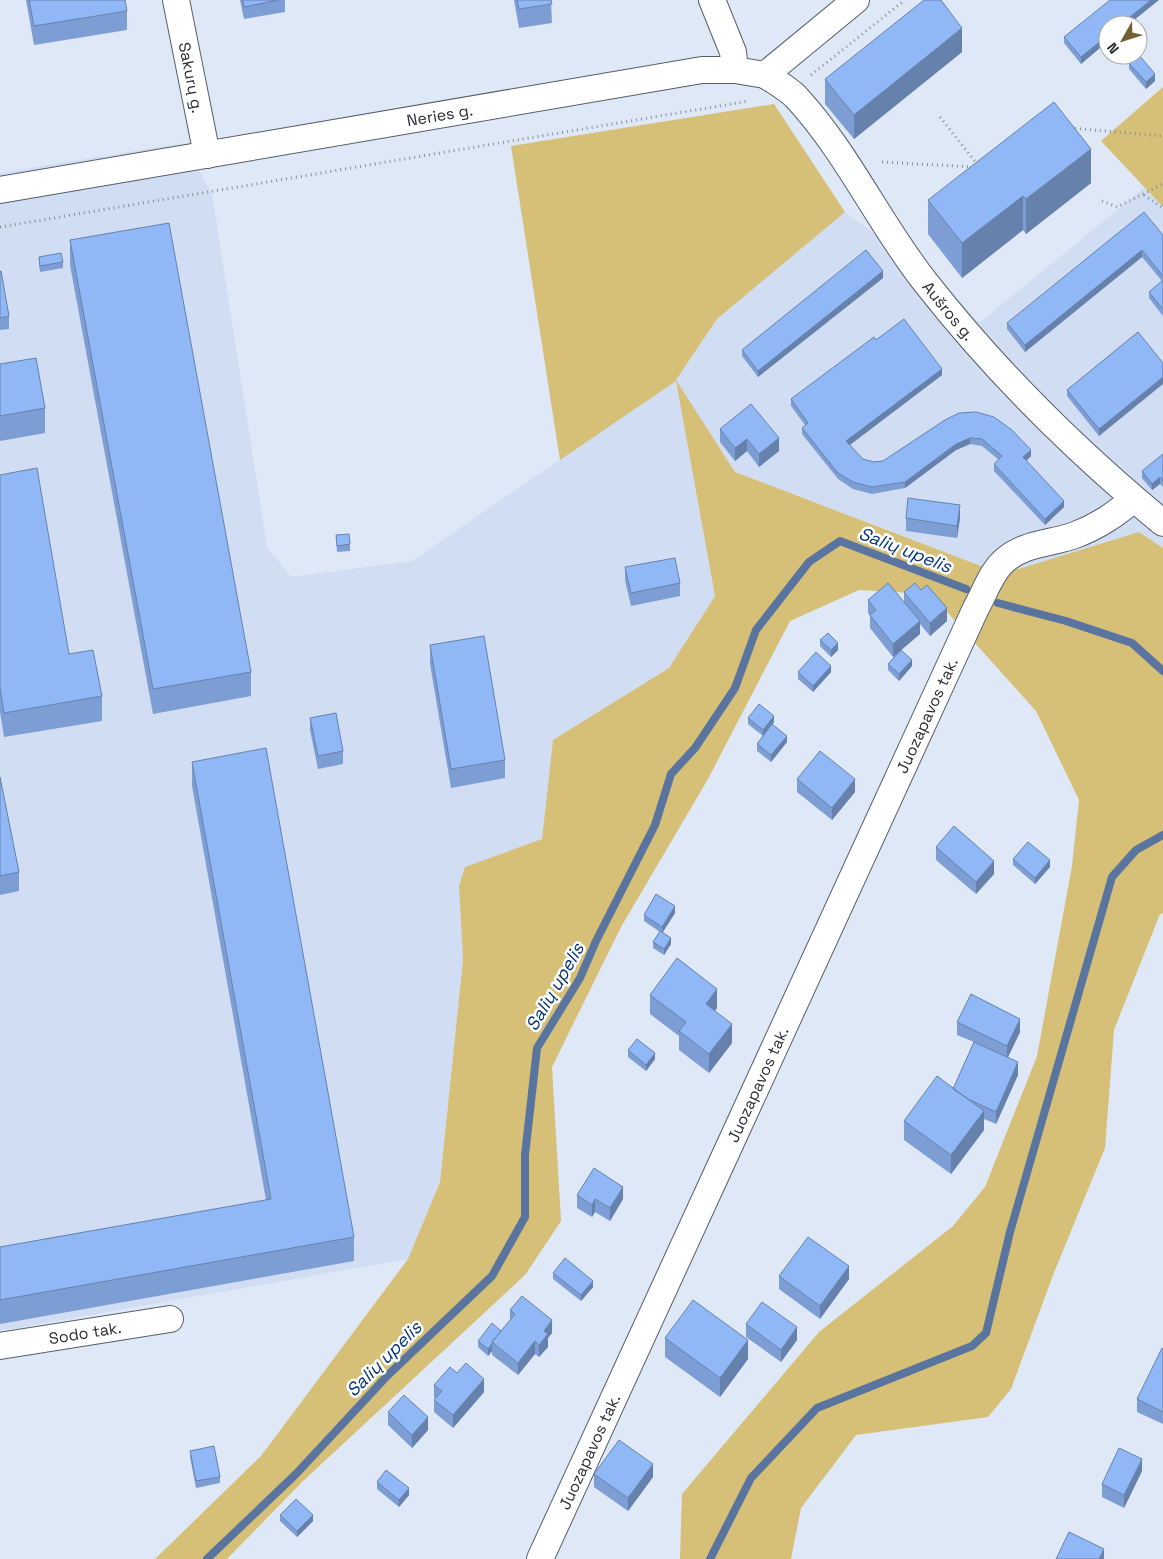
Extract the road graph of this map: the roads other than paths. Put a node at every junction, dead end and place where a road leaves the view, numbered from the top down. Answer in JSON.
{"nodes":[{"id":1,"x":176,"y":0,"type":"edge"},
{"id":2,"x":712,"y":0,"type":"edge"},
{"id":3,"x":856,"y":0,"type":"edge"},
{"id":4,"x":734,"y":70,"type":"junction"},
{"id":5,"x":765,"y":75,"type":"junction"},
{"id":6,"x":208,"y":155,"type":"junction"},
{"id":7,"x":0,"y":190,"type":"edge"},
{"id":8,"x":1134,"y":499,"type":"junction"},
{"id":9,"x":1163,"y":523,"type":"edge"},
{"id":10,"x":170,"y":1319,"type":"dead end"},
{"id":11,"x":0,"y":1346,"type":"edge"},
{"id":12,"x":540,"y":1559,"type":"edge"}],
"edges":[{"from":1,"to":6,"type":"street","name":"Sakurų g."},
{"from":2,"to":4,"type":"street"},
{"from":3,"to":5,"type":"street"},
{"from":4,"to":5,"type":"street","name":"Neries g."},
{"from":4,"to":6,"type":"street","name":"Neries g."},
{"from":5,"to":8,"type":"street","name":"Aušros g."},
{"from":6,"to":7,"type":"street","name":"Neries g."},
{"from":8,"to":9,"type":"street","name":"Aušros g."},
{"from":8,"to":12,"type":"street","name":"Juozapavos tak."},
{"from":10,"to":11,"type":"street","name":"Sodo tak."}]}
